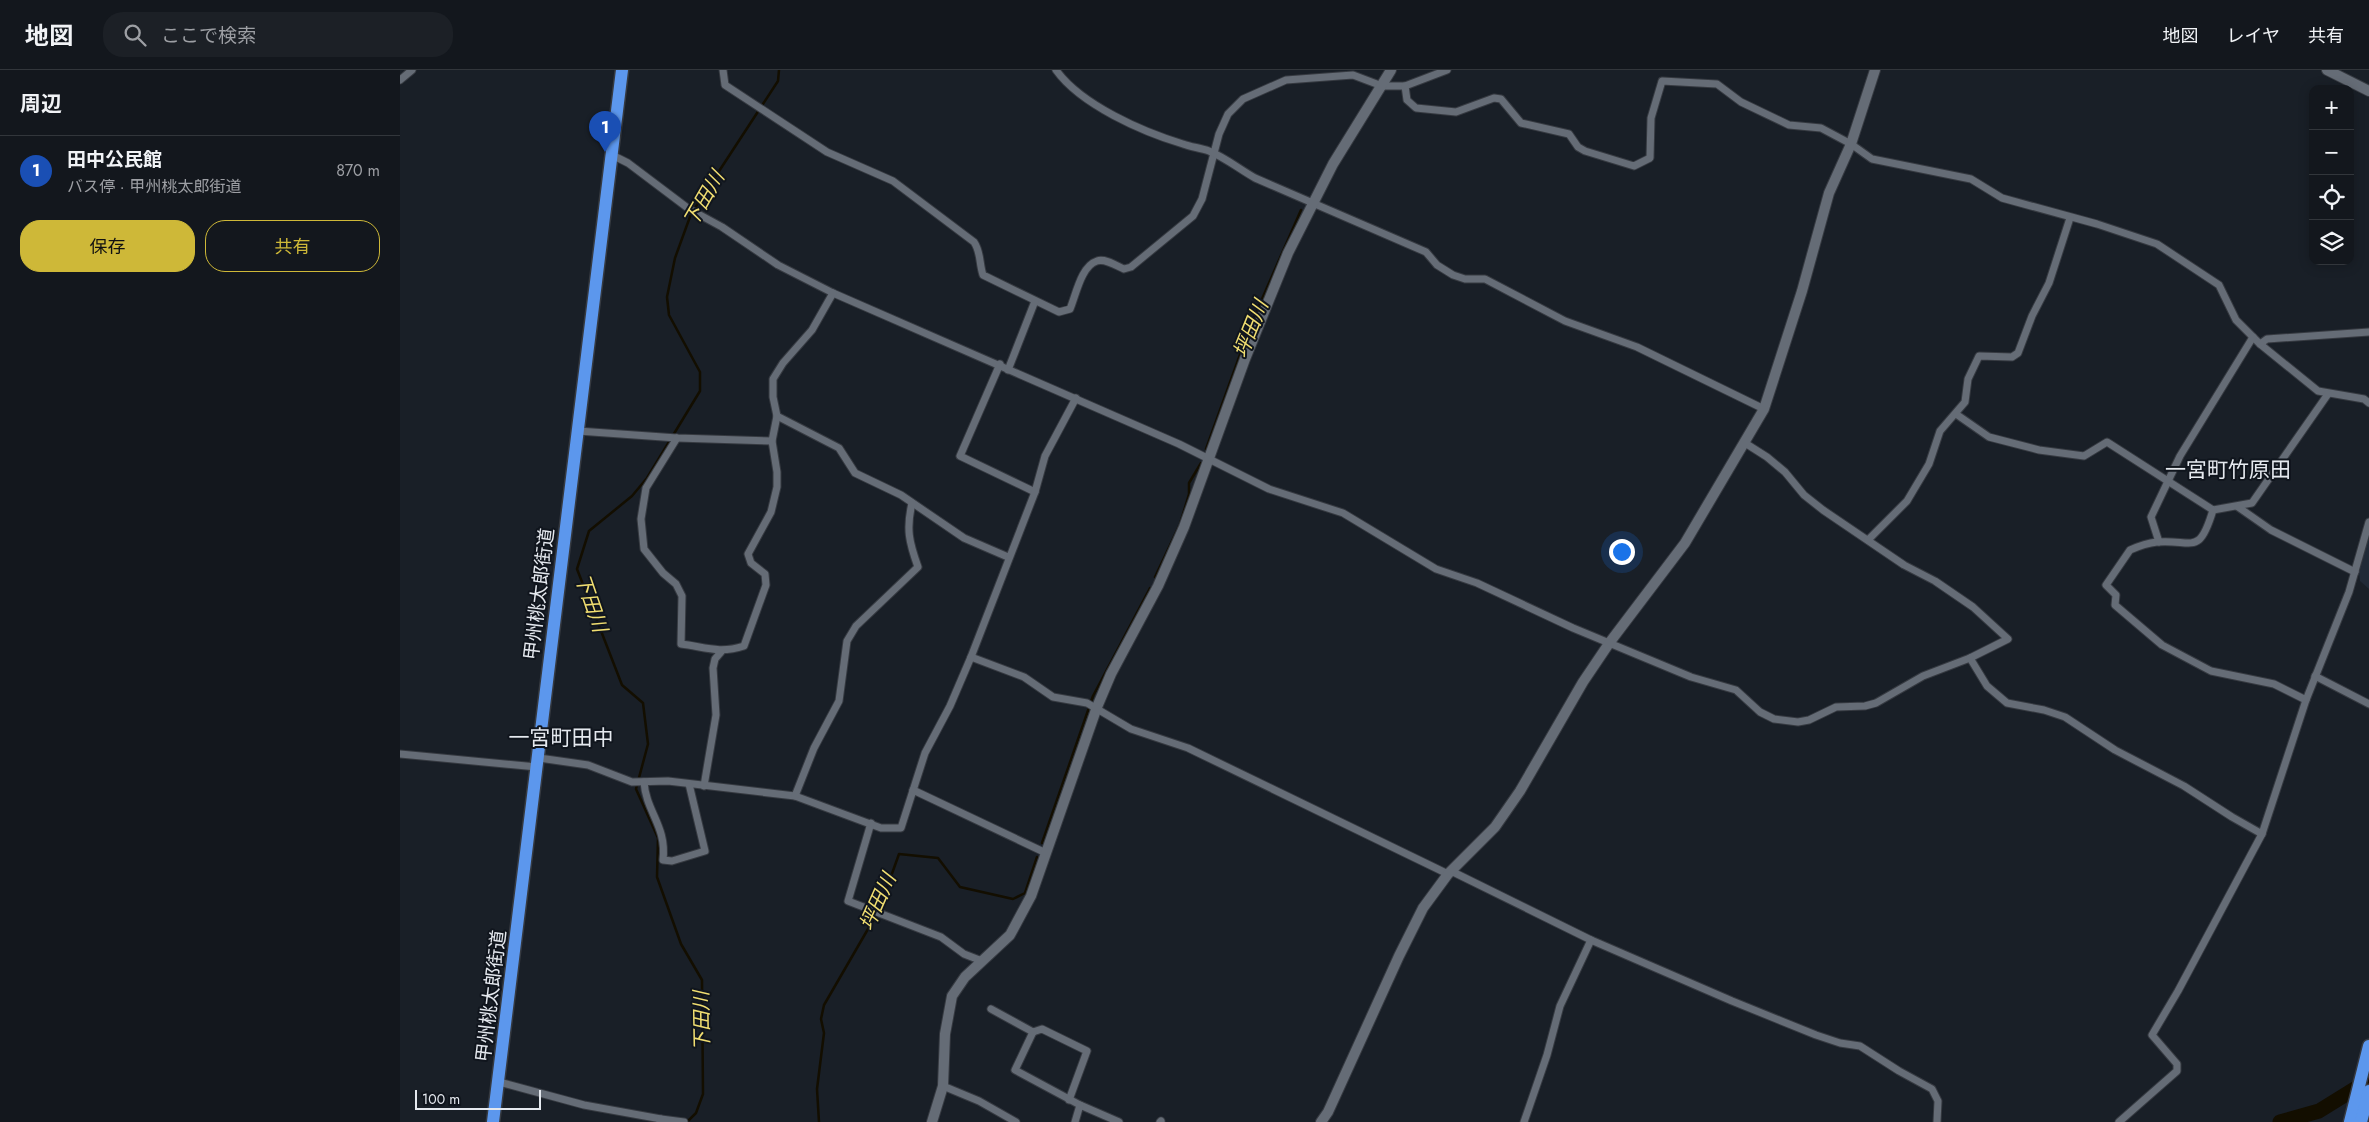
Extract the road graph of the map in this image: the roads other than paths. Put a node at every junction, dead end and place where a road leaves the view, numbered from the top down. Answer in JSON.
{"nodes":[{"id":1,"x":412,"y":70,"type":"edge"},
{"id":2,"x":622,"y":70,"type":"edge"},
{"id":3,"x":723,"y":70,"type":"edge"},
{"id":4,"x":1056,"y":70,"type":"edge"},
{"id":5,"x":1391,"y":70,"type":"edge"},
{"id":6,"x":1447,"y":70,"type":"edge"},
{"id":7,"x":1875,"y":70,"type":"edge"},
{"id":8,"x":2327,"y":70,"type":"edge"},
{"id":9,"x":400,"y":80,"type":"edge"},
{"id":10,"x":1382,"y":86,"type":"junction"},
{"id":11,"x":1404,"y":86,"type":"junction"},
{"id":12,"x":2369,"y":91,"type":"edge"},
{"id":13,"x":1851,"y":144,"type":"junction"},
{"id":14,"x":1214,"y":154,"type":"junction"},
{"id":15,"x":612,"y":155,"type":"junction"},
{"id":16,"x":1313,"y":202,"type":"junction"},
{"id":17,"x":2070,"y":218,"type":"junction"},
{"id":18,"x":833,"y":293,"type":"junction"},
{"id":19,"x":1035,"y":300,"type":"junction"},
{"id":20,"x":2369,"y":332,"type":"edge"},
{"id":21,"x":2252,"y":337,"type":"junction"},
{"id":22,"x":2260,"y":344,"type":"junction"},
{"id":23,"x":1000,"y":364,"type":"junction"},
{"id":24,"x":1008,"y":370,"type":"junction"},
{"id":25,"x":2328,"y":394,"type":"junction"},
{"id":26,"x":1076,"y":398,"type":"junction"},
{"id":27,"x":2369,"y":403,"type":"edge"},
{"id":28,"x":1764,"y":409,"type":"junction"},
{"id":29,"x":1956,"y":414,"type":"junction"},
{"id":30,"x":777,"y":416,"type":"junction"},
{"id":31,"x":578,"y":431,"type":"junction"},
{"id":32,"x":676,"y":438,"type":"junction"},
{"id":33,"x":772,"y":442,"type":"junction"},
{"id":34,"x":1744,"y":443,"type":"junction"},
{"id":35,"x":1208,"y":459,"type":"junction"},
{"id":36,"x":2169,"y":482,"type":"junction"},
{"id":37,"x":1035,"y":492,"type":"junction"},
{"id":38,"x":912,"y":503,"type":"junction"},
{"id":39,"x":2238,"y":507,"type":"junction"},
{"id":40,"x":2213,"y":510,"type":"junction"},
{"id":41,"x":2369,"y":522,"type":"edge"},
{"id":42,"x":1868,"y":540,"type":"junction"},
{"id":43,"x":2159,"y":542,"type":"junction"},
{"id":44,"x":1008,"y":557,"type":"junction"},
{"id":45,"x":2355,"y":572,"type":"junction"},
{"id":46,"x":1610,"y":642,"type":"junction"},
{"id":47,"x":721,"y":652,"type":"junction"},
{"id":48,"x":971,"y":657,"type":"junction"},
{"id":49,"x":1970,"y":658,"type":"junction"},
{"id":50,"x":2315,"y":676,"type":"junction"},
{"id":51,"x":2306,"y":700,"type":"junction"},
{"id":52,"x":2369,"y":704,"type":"edge"},
{"id":53,"x":1092,"y":705,"type":"junction"},
{"id":54,"x":400,"y":754,"type":"edge"},
{"id":55,"x":538,"y":763,"type":"junction"},
{"id":56,"x":644,"y":782,"type":"junction"},
{"id":57,"x":690,"y":784,"type":"junction"},
{"id":58,"x":704,"y":786,"type":"junction"},
{"id":59,"x":913,"y":790,"type":"junction"},
{"id":60,"x":795,"y":796,"type":"junction"},
{"id":61,"x":871,"y":822,"type":"junction"},
{"id":62,"x":2262,"y":834,"type":"junction"},
{"id":63,"x":1046,"y":853,"type":"junction"},
{"id":64,"x":1449,"y":872,"type":"junction"},
{"id":65,"x":1591,"y":940,"type":"junction"},
{"id":66,"x":982,"y":961,"type":"junction"},
{"id":67,"x":991,"y":1009,"type":"dead end"},
{"id":68,"x":1033,"y":1032,"type":"junction"},
{"id":69,"x":2369,"y":1046,"type":"edge"},
{"id":70,"x":499,"y":1082,"type":"junction"},
{"id":71,"x":943,"y":1086,"type":"junction"},
{"id":72,"x":2369,"y":1091,"type":"edge"},
{"id":73,"x":1069,"y":1100,"type":"junction"},
{"id":74,"x":1080,"y":1105,"type":"junction"},
{"id":75,"x":660,"y":1121,"type":"edge"},
{"id":76,"x":494,"y":1122,"type":"edge"},
{"id":77,"x":683,"y":1122,"type":"edge"},
{"id":78,"x":932,"y":1122,"type":"edge"},
{"id":79,"x":1016,"y":1122,"type":"edge"},
{"id":80,"x":1075,"y":1122,"type":"edge"},
{"id":81,"x":1119,"y":1122,"type":"edge"},
{"id":82,"x":1321,"y":1122,"type":"edge"},
{"id":83,"x":1524,"y":1122,"type":"edge"},
{"id":84,"x":1937,"y":1122,"type":"edge"},
{"id":85,"x":2119,"y":1122,"type":"edge"},
{"id":86,"x":2350,"y":1122,"type":"edge"},
{"id":87,"x":2361,"y":1122,"type":"edge"}],
"edges":[{"from":1,"to":9,"type":"street"},
{"from":2,"to":15,"type":"highway","name":"甲州桃太郎街道"},
{"from":3,"to":19,"type":"street"},
{"from":4,"to":14,"type":"street"},
{"from":5,"to":10,"type":"street"},
{"from":6,"to":11,"type":"street"},
{"from":7,"to":13,"type":"street"},
{"from":8,"to":12,"type":"street"},
{"from":10,"to":11,"type":"street"},
{"from":10,"to":14,"type":"street"},
{"from":10,"to":16,"type":"street"},
{"from":11,"to":13,"type":"street"},
{"from":13,"to":17,"type":"street"},
{"from":13,"to":28,"type":"street"},
{"from":14,"to":16,"type":"street"},
{"from":14,"to":19,"type":"street"},
{"from":15,"to":18,"type":"street"},
{"from":15,"to":31,"type":"highway","name":"甲州桃太郎街道"},
{"from":16,"to":28,"type":"street"},
{"from":16,"to":35,"type":"street"},
{"from":17,"to":21,"type":"street"},
{"from":17,"to":29,"type":"street"},
{"from":18,"to":23,"type":"street"},
{"from":18,"to":30,"type":"street"},
{"from":19,"to":24,"type":"street"},
{"from":20,"to":22,"type":"street"},
{"from":21,"to":22,"type":"street"},
{"from":21,"to":36,"type":"street"},
{"from":22,"to":25,"type":"street"},
{"from":23,"to":24,"type":"street"},
{"from":23,"to":37,"type":"street"},
{"from":24,"to":26,"type":"street"},
{"from":25,"to":27,"type":"street"},
{"from":25,"to":39,"type":"street"},
{"from":26,"to":35,"type":"street"},
{"from":26,"to":37,"type":"street"},
{"from":28,"to":34,"type":"street"},
{"from":29,"to":36,"type":"street"},
{"from":29,"to":42,"type":"street"},
{"from":30,"to":33,"type":"street"},
{"from":30,"to":38,"type":"street"},
{"from":31,"to":32,"type":"street"},
{"from":31,"to":55,"type":"highway","name":"甲州桃太郎街道"},
{"from":32,"to":33,"type":"street"},
{"from":32,"to":47,"type":"street"},
{"from":33,"to":47,"type":"street"},
{"from":34,"to":42,"type":"street"},
{"from":34,"to":46,"type":"street"},
{"from":35,"to":46,"type":"street"},
{"from":35,"to":53,"type":"street"},
{"from":36,"to":40,"type":"street"},
{"from":36,"to":43,"type":"street"},
{"from":37,"to":44,"type":"street"},
{"from":38,"to":44,"type":"street"},
{"from":38,"to":60,"type":"street"},
{"from":39,"to":40,"type":"street"},
{"from":39,"to":45,"type":"street"},
{"from":40,"to":43,"type":"street"},
{"from":41,"to":45,"type":"street"},
{"from":42,"to":49,"type":"street"},
{"from":43,"to":51,"type":"street"},
{"from":44,"to":48,"type":"street"},
{"from":45,"to":50,"type":"street"},
{"from":46,"to":49,"type":"street"},
{"from":46,"to":64,"type":"street"},
{"from":47,"to":58,"type":"street"},
{"from":48,"to":53,"type":"street"},
{"from":48,"to":59,"type":"street"},
{"from":49,"to":62,"type":"street"},
{"from":50,"to":51,"type":"street"},
{"from":50,"to":52,"type":"street"},
{"from":51,"to":62,"type":"street"},
{"from":53,"to":63,"type":"street"},
{"from":53,"to":64,"type":"street"},
{"from":54,"to":55,"type":"street"},
{"from":55,"to":56,"type":"street"},
{"from":55,"to":70,"type":"highway","name":"甲州桃太郎街道"},
{"from":56,"to":57,"type":"street"},
{"from":56,"to":57,"type":"street"},
{"from":57,"to":58,"type":"street"},
{"from":58,"to":60,"type":"street"},
{"from":59,"to":61,"type":"street"},
{"from":59,"to":63,"type":"street"},
{"from":60,"to":61,"type":"street"},
{"from":61,"to":66,"type":"street"},
{"from":62,"to":85,"type":"street"},
{"from":63,"to":66,"type":"street"},
{"from":64,"to":65,"type":"street"},
{"from":64,"to":82,"type":"street"},
{"from":65,"to":83,"type":"street"},
{"from":65,"to":84,"type":"street"},
{"from":66,"to":71,"type":"street"},
{"from":67,"to":68,"type":"street"},
{"from":68,"to":73,"type":"street"},
{"from":68,"to":73,"type":"street"},
{"from":69,"to":86,"type":"highway"},
{"from":70,"to":75,"type":"street"},
{"from":70,"to":76,"type":"highway","name":"甲州桃太郎街道"},
{"from":71,"to":78,"type":"street"},
{"from":71,"to":79,"type":"street"},
{"from":72,"to":87,"type":"highway"},
{"from":73,"to":74,"type":"street"},
{"from":74,"to":80,"type":"street"},
{"from":74,"to":81,"type":"street"},
{"from":75,"to":77,"type":"street"}]}
